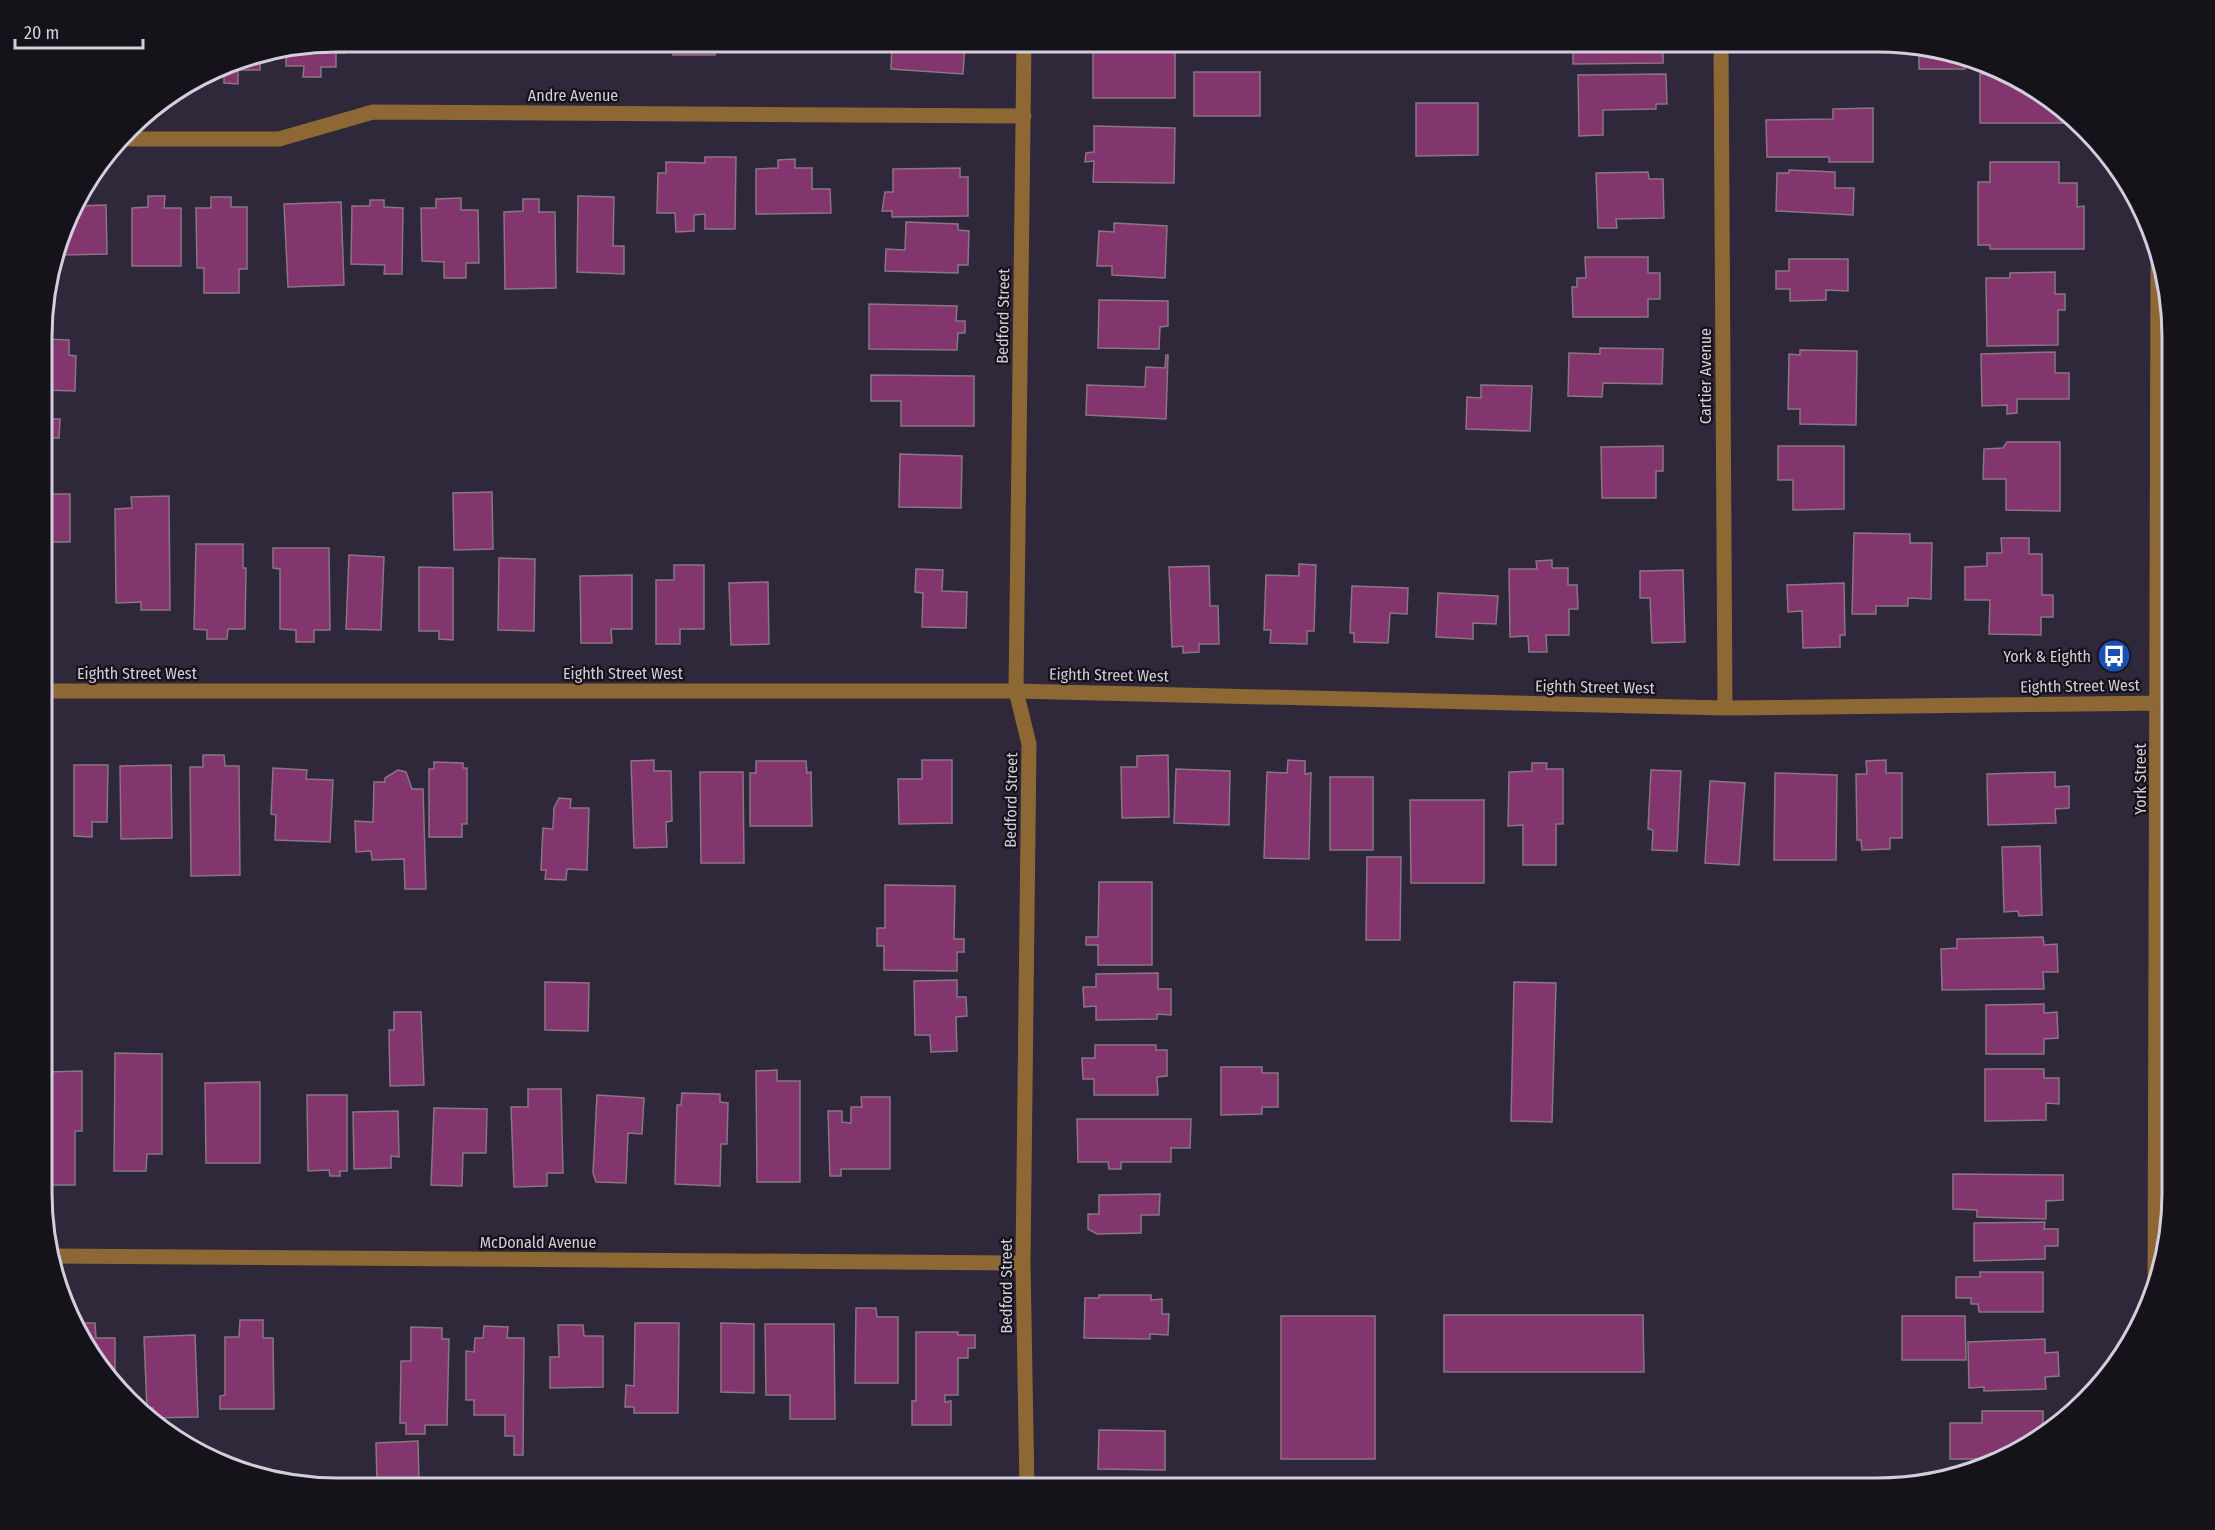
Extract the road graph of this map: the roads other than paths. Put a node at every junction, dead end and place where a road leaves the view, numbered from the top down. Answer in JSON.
{"nodes":[{"id":1,"x":1024,"y":52,"type":"edge"},
{"id":2,"x":1721,"y":52,"type":"edge"},
{"id":3,"x":1024,"y":116,"type":"junction"},
{"id":4,"x":133,"y":139,"type":"edge"},
{"id":5,"x":2158,"y":290,"type":"edge"},
{"id":6,"x":2162,"y":516,"type":"edge"},
{"id":7,"x":52,"y":691,"type":"edge"},
{"id":8,"x":1016,"y":691,"type":"junction"},
{"id":9,"x":2162,"y":703,"type":"edge"},
{"id":10,"x":1725,"y":708,"type":"junction"},
{"id":11,"x":2162,"y":880,"type":"edge"},
{"id":12,"x":2156,"y":1254,"type":"edge"},
{"id":13,"x":60,"y":1256,"type":"edge"},
{"id":14,"x":1023,"y":1263,"type":"junction"},
{"id":15,"x":1027,"y":1478,"type":"edge"}],
"edges":[{"from":1,"to":3,"type":"street","name":"Bedford Street"},
{"from":2,"to":10,"type":"street","name":"Cartier Avenue"},
{"from":3,"to":4,"type":"street","name":"Andre Avenue"},
{"from":3,"to":8,"type":"street","name":"Bedford Street"},
{"from":5,"to":6,"type":"street","name":"York Street"},
{"from":7,"to":8,"type":"street","name":"Eighth Street West"},
{"from":8,"to":10,"type":"street","name":"Eighth Street West"},
{"from":8,"to":14,"type":"street","name":"Bedford Street"},
{"from":9,"to":10,"type":"street","name":"Eighth Street West"},
{"from":11,"to":12,"type":"street","name":"York Street"},
{"from":13,"to":14,"type":"street","name":"McDonald Avenue"},
{"from":14,"to":15,"type":"street","name":"Bedford Street"}]}
